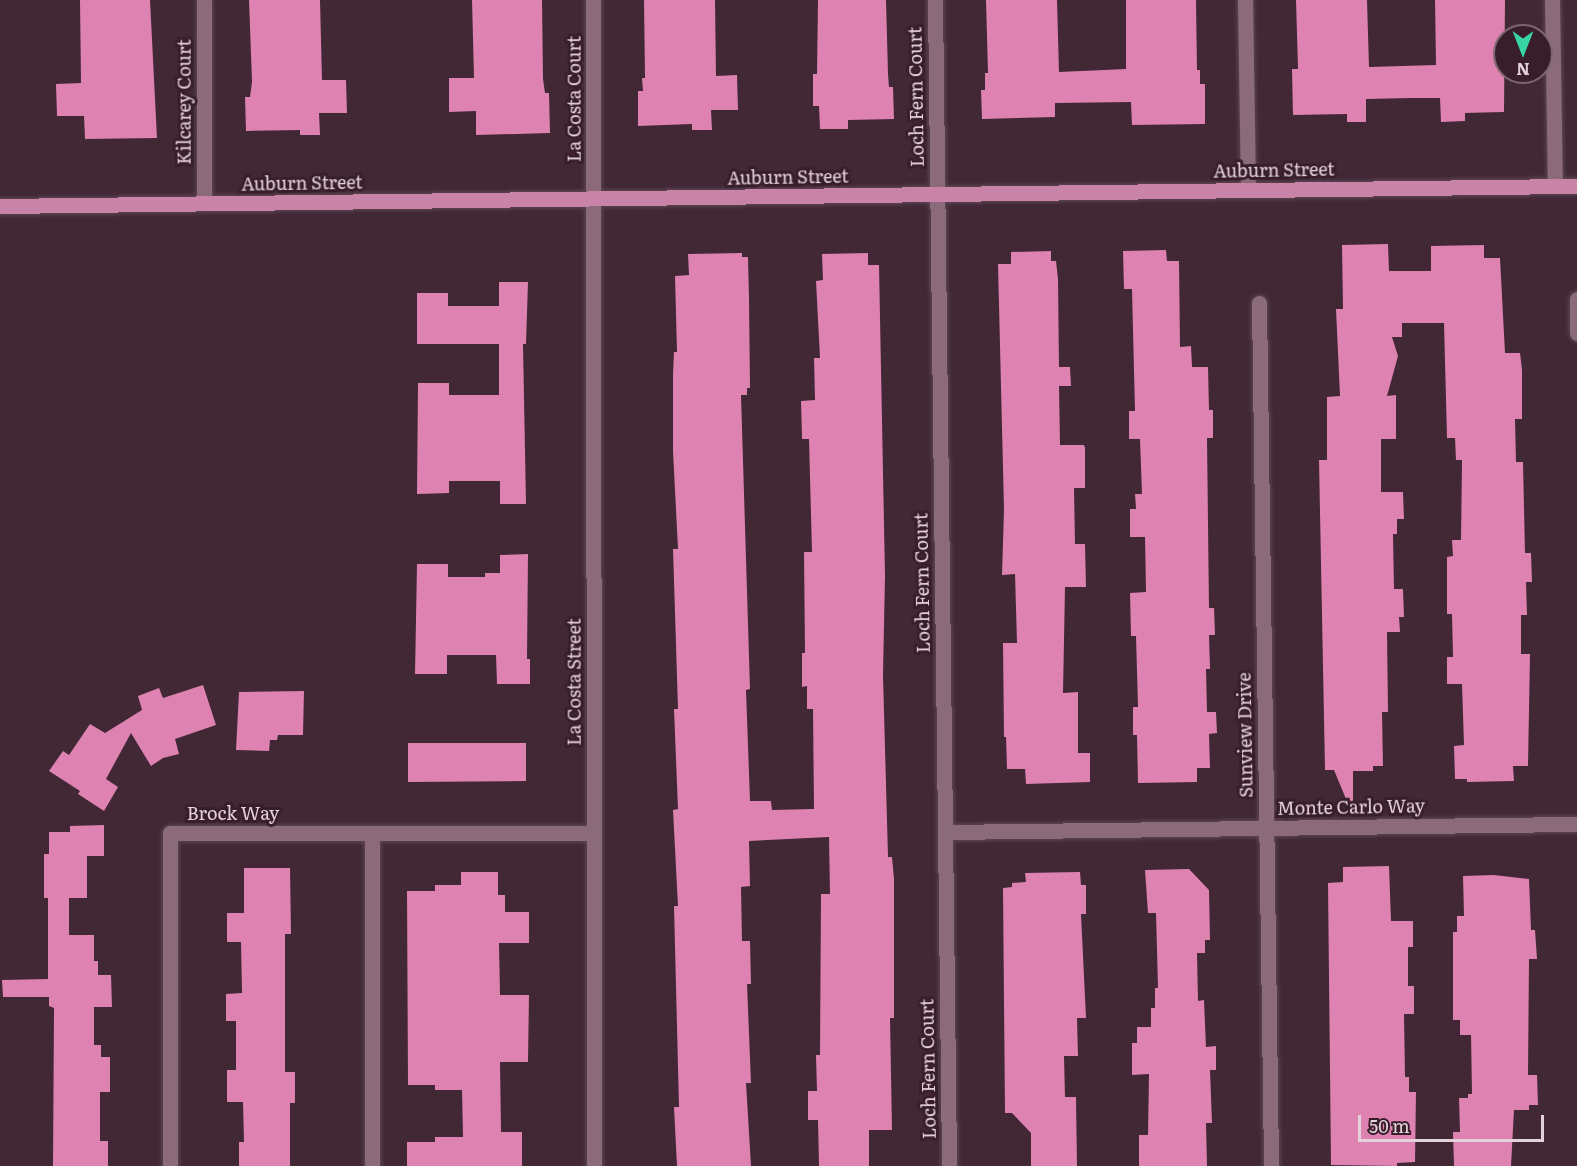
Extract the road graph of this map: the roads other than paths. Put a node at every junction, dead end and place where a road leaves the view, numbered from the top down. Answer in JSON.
{"nodes":[{"id":1,"x":204,"y":0,"type":"edge"},
{"id":2,"x":593,"y":0,"type":"edge"},
{"id":3,"x":935,"y":0,"type":"edge"},
{"id":4,"x":1245,"y":0,"type":"edge"},
{"id":5,"x":1552,"y":0,"type":"edge"},
{"id":6,"x":1555,"y":186,"type":"junction"},
{"id":7,"x":1577,"y":186,"type":"edge"},
{"id":8,"x":1248,"y":190,"type":"junction"},
{"id":9,"x":937,"y":194,"type":"junction"},
{"id":10,"x":593,"y":198,"type":"junction"},
{"id":11,"x":204,"y":203,"type":"junction"},
{"id":12,"x":0,"y":206,"type":"edge"},
{"id":13,"x":1577,"y":299,"type":"edge"},
{"id":14,"x":1259,"y":303,"type":"dead end"},
{"id":15,"x":1577,"y":333,"type":"edge"},
{"id":16,"x":1577,"y":824,"type":"edge"},
{"id":17,"x":1266,"y":828,"type":"junction"},
{"id":18,"x":372,"y":832,"type":"junction"},
{"id":19,"x":593,"y":832,"type":"junction"},
{"id":20,"x":945,"y":832,"type":"junction"},
{"id":21,"x":170,"y":1166,"type":"edge"},
{"id":22,"x":372,"y":1166,"type":"edge"},
{"id":23,"x":594,"y":1166,"type":"edge"},
{"id":24,"x":949,"y":1166,"type":"edge"},
{"id":25,"x":1271,"y":1166,"type":"edge"}],
"edges":[{"from":1,"to":11,"type":"street","name":"Kilcarey Court"},
{"from":2,"to":10,"type":"street","name":"La Costa Court"},
{"from":3,"to":9,"type":"street","name":"Loch Fern Court"},
{"from":4,"to":8,"type":"street"},
{"from":5,"to":6,"type":"street"},
{"from":6,"to":7,"type":"main road","name":"Auburn Street"},
{"from":6,"to":8,"type":"main road","name":"Auburn Street"},
{"from":8,"to":9,"type":"main road","name":"Auburn Street"},
{"from":9,"to":10,"type":"main road","name":"Auburn Street"},
{"from":9,"to":20,"type":"street","name":"Loch Fern Court"},
{"from":10,"to":11,"type":"main road","name":"Auburn Street"},
{"from":10,"to":19,"type":"street","name":"La Costa Street"},
{"from":11,"to":12,"type":"main road","name":"Auburn Street"},
{"from":13,"to":15,"type":"street"},
{"from":14,"to":17,"type":"street","name":"Sunview Drive"},
{"from":16,"to":17,"type":"street","name":"Monte Carlo Way"},
{"from":17,"to":20,"type":"street","name":"Monte Carlo Way"},
{"from":17,"to":25,"type":"street","name":"Sunview Drive"},
{"from":18,"to":19,"type":"street","name":"Brock Way"},
{"from":18,"to":21,"type":"street","name":"Brock Way"},
{"from":18,"to":22,"type":"street"},
{"from":19,"to":23,"type":"street","name":"La Costa Street"},
{"from":20,"to":24,"type":"street","name":"Loch Fern Court"}]}
